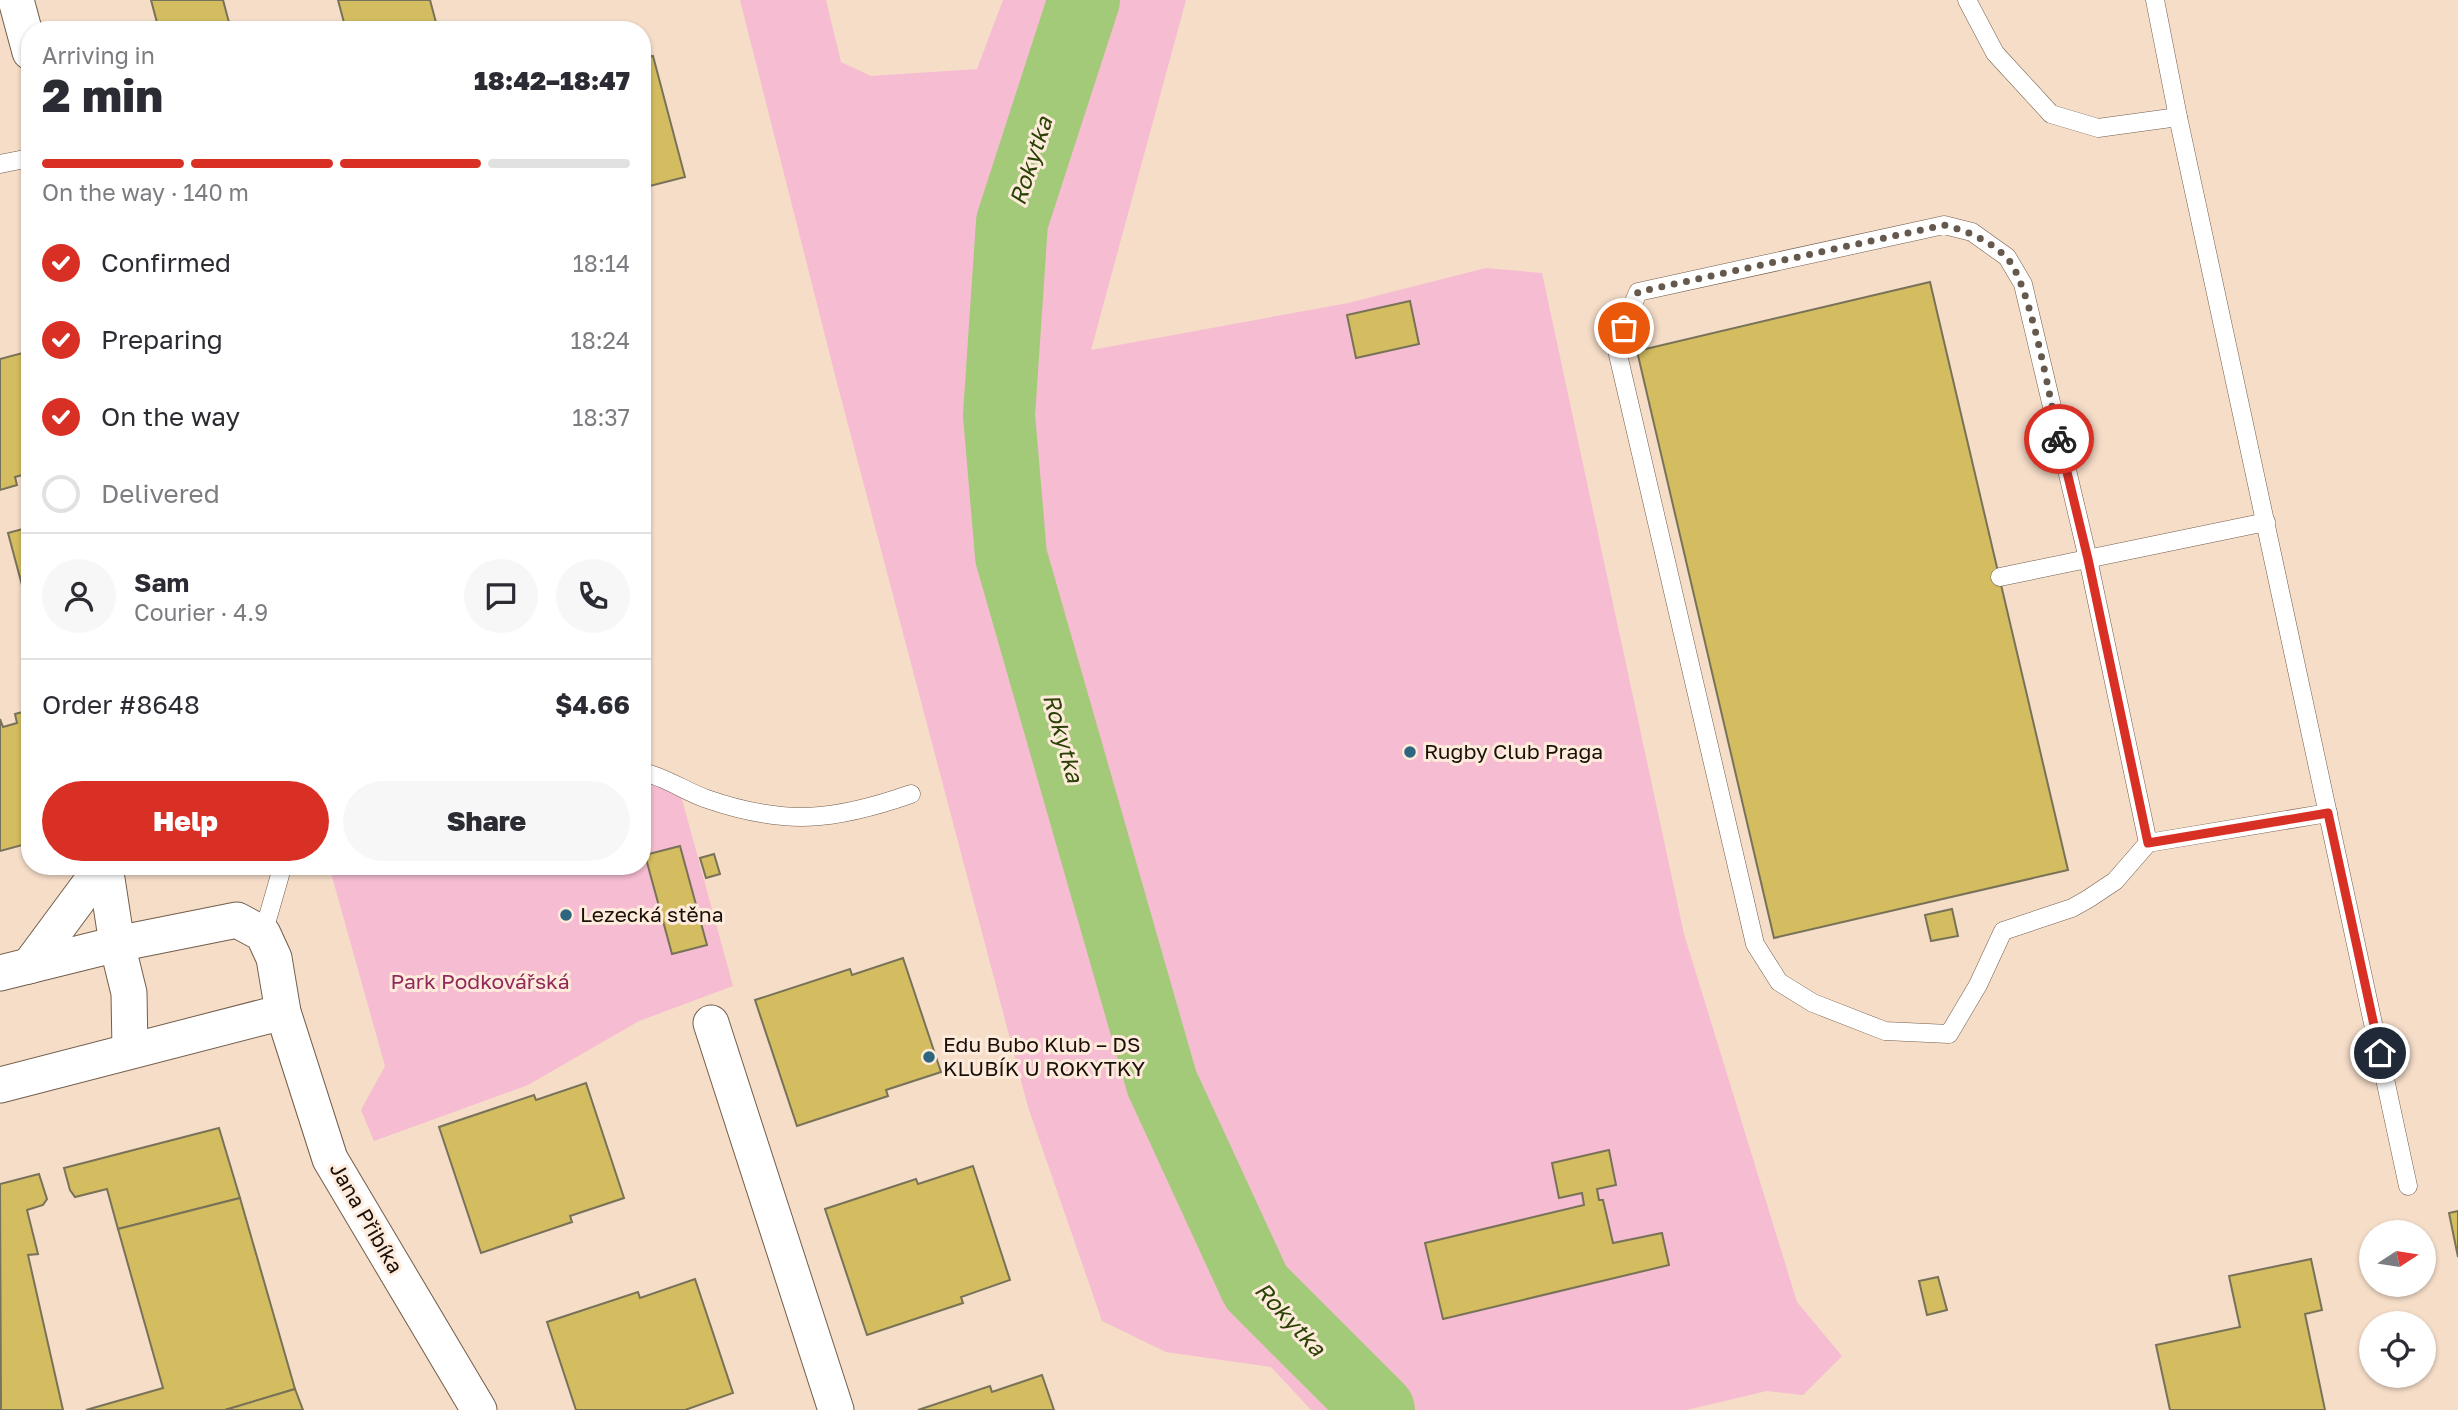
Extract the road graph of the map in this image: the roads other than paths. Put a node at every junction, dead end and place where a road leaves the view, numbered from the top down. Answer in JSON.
{"nodes":[{"id":1,"x":16,"y":0,"type":"edge"},
{"id":2,"x":1967,"y":0,"type":"edge"},
{"id":3,"x":2155,"y":0,"type":"edge"},
{"id":4,"x":22,"y":21,"type":"edge"},
{"id":5,"x":2178,"y":117,"type":"junction"},
{"id":6,"x":21,"y":160,"type":"edge"},
{"id":7,"x":0,"y":164,"type":"edge"},
{"id":8,"x":2266,"y":522,"type":"junction"},
{"id":9,"x":2088,"y":559,"type":"junction"},
{"id":10,"x":2000,"y":577,"type":"dead end"},
{"id":11,"x":651,"y":776,"type":"edge"},
{"id":12,"x":911,"y":794,"type":"dead end"},
{"id":13,"x":2328,"y":813,"type":"junction"},
{"id":14,"x":2148,"y":843,"type":"junction"},
{"id":15,"x":96,"y":875,"type":"edge"},
{"id":16,"x":106,"y":875,"type":"edge"},
{"id":17,"x":280,"y":875,"type":"edge"},
{"id":18,"x":263,"y":934,"type":"junction"},
{"id":19,"x":117,"y":944,"type":"junction"},
{"id":20,"x":14,"y":969,"type":"edge"},
{"id":21,"x":283,"y":1012,"type":"junction"},
{"id":22,"x":710,"y":1023,"type":"dead end"},
{"id":23,"x":130,"y":1050,"type":"junction"},
{"id":24,"x":0,"y":1084,"type":"edge"},
{"id":25,"x":2408,"y":1186,"type":"dead end"},
{"id":26,"x":479,"y":1410,"type":"edge"},
{"id":27,"x":836,"y":1410,"type":"edge"}],
"edges":[{"from":1,"to":4,"type":"street"},
{"from":2,"to":5,"type":"lane"},
{"from":3,"to":5,"type":"lane"},
{"from":5,"to":8,"type":"lane"},
{"from":6,"to":7,"type":"lane"},
{"from":8,"to":9,"type":"lane"},
{"from":8,"to":13,"type":"lane"},
{"from":9,"to":10,"type":"lane"},
{"from":9,"to":14,"type":"lane"},
{"from":9,"to":14,"type":"lane"},
{"from":11,"to":12,"type":"lane"},
{"from":13,"to":14,"type":"lane"},
{"from":13,"to":25,"type":"lane"},
{"from":15,"to":20,"type":"street"},
{"from":16,"to":19,"type":"street"},
{"from":17,"to":18,"type":"lane"},
{"from":18,"to":19,"type":"street"},
{"from":18,"to":21,"type":"street","name":"Jana Přibíka"},
{"from":19,"to":20,"type":"street"},
{"from":19,"to":23,"type":"street"},
{"from":21,"to":23,"type":"street"},
{"from":21,"to":26,"type":"street","name":"Jana Přibíka"},
{"from":22,"to":27,"type":"street"},
{"from":23,"to":24,"type":"street"}]}
